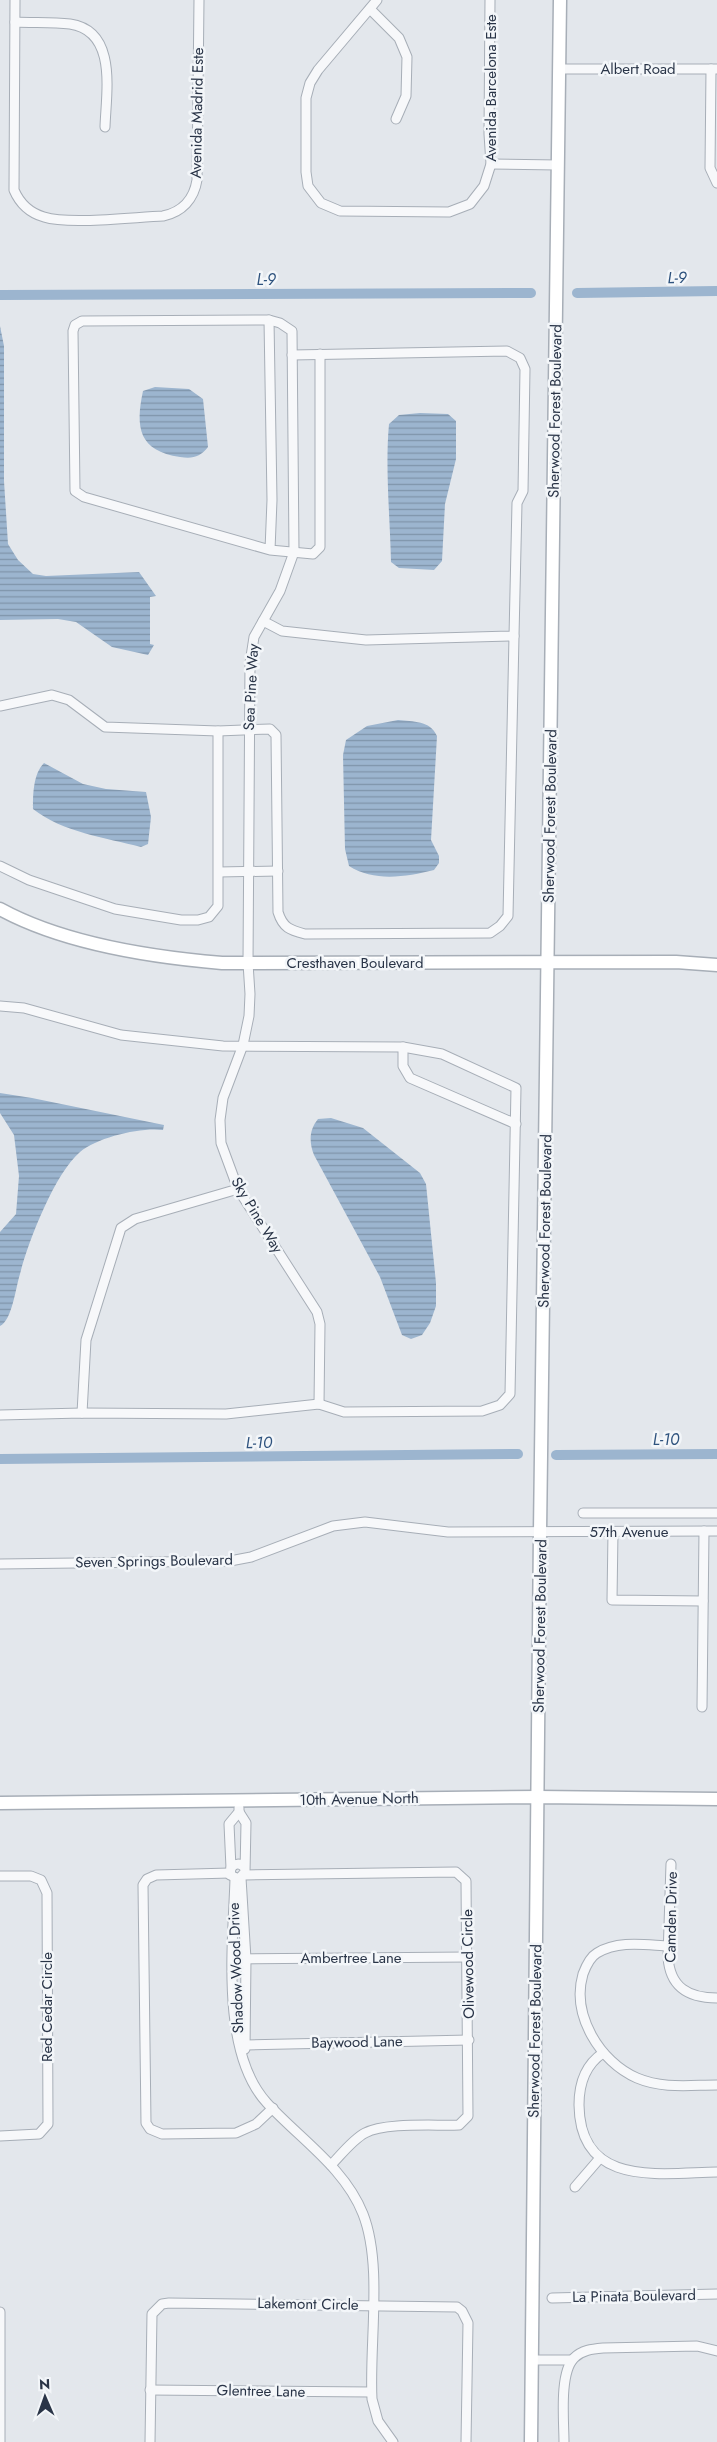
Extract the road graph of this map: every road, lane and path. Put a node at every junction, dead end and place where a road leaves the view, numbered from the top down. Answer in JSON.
{"nodes":[{"id":1,"x":15,"y":0,"type":"edge"},
{"id":2,"x":199,"y":0,"type":"edge"},
{"id":3,"x":377,"y":0,"type":"edge"},
{"id":4,"x":490,"y":0,"type":"edge"},
{"id":5,"x":560,"y":0,"type":"edge"},
{"id":6,"x":370,"y":9,"type":"junction"},
{"id":7,"x":15,"y":22,"type":"junction"},
{"id":8,"x":559,"y":69,"type":"junction"},
{"id":9,"x":714,"y":69,"type":"edge"},
{"id":10,"x":396,"y":119,"type":"dead end"},
{"id":11,"x":105,"y":127,"type":"dead end"},
{"id":12,"x":491,"y":164,"type":"junction"},
{"id":13,"x":558,"y":165,"type":"junction"},
{"id":14,"x":717,"y":183,"type":"edge"},
{"id":15,"x":268,"y":320,"type":"junction"},
{"id":16,"x":320,"y":354,"type":"junction"},
{"id":17,"x":292,"y":355,"type":"junction"},
{"id":18,"x":270,"y":550,"type":"junction"},
{"id":19,"x":294,"y":552,"type":"junction"},
{"id":20,"x":263,"y":621,"type":"junction"},
{"id":21,"x":514,"y":636,"type":"junction"},
{"id":22,"x":0,"y":706,"type":"edge"},
{"id":23,"x":248,"y":729,"type":"junction"},
{"id":24,"x":218,"y":731,"type":"junction"},
{"id":25,"x":0,"y":866,"type":"edge"},
{"id":26,"x":278,"y":871,"type":"junction"},
{"id":27,"x":219,"y":872,"type":"junction"},
{"id":28,"x":248,"y":872,"type":"junction"},
{"id":29,"x":0,"y":910,"type":"edge"},
{"id":30,"x":548,"y":962,"type":"junction"},
{"id":31,"x":248,"y":963,"type":"junction"},
{"id":32,"x":717,"y":965,"type":"edge"},
{"id":33,"x":0,"y":1006,"type":"edge"},
{"id":34,"x":243,"y":1045,"type":"junction"},
{"id":35,"x":403,"y":1048,"type":"junction"},
{"id":36,"x":516,"y":1124,"type":"junction"},
{"id":37,"x":238,"y":1189,"type":"junction"},
{"id":38,"x":319,"y":1404,"type":"junction"},
{"id":39,"x":82,"y":1413,"type":"junction"},
{"id":40,"x":0,"y":1415,"type":"edge"},
{"id":41,"x":583,"y":1513,"type":"dead end"},
{"id":42,"x":717,"y":1513,"type":"edge"},
{"id":43,"x":704,"y":1531,"type":"junction"},
{"id":44,"x":717,"y":1531,"type":"edge"},
{"id":45,"x":540,"y":1532,"type":"junction"},
{"id":46,"x":613,"y":1532,"type":"junction"},
{"id":47,"x":0,"y":1564,"type":"edge"},
{"id":48,"x":703,"y":1601,"type":"junction"},
{"id":49,"x":702,"y":1707,"type":"dead end"},
{"id":50,"x":538,"y":1796,"type":"junction"},
{"id":51,"x":717,"y":1799,"type":"edge"},
{"id":52,"x":0,"y":1803,"type":"edge"},
{"id":53,"x":239,"y":1806,"type":"junction"},
{"id":54,"x":671,"y":1864,"type":"dead end"},
{"id":55,"x":237,"y":1873,"type":"junction"},
{"id":56,"x":0,"y":1876,"type":"edge"},
{"id":57,"x":669,"y":1946,"type":"junction"},
{"id":58,"x":468,"y":1957,"type":"junction"},
{"id":59,"x":233,"y":1959,"type":"junction"},
{"id":60,"x":246,"y":1959,"type":"junction"},
{"id":61,"x":717,"y":1998,"type":"edge"},
{"id":62,"x":469,"y":2040,"type":"junction"},
{"id":63,"x":246,"y":2044,"type":"junction"},
{"id":64,"x":604,"y":2053,"type":"junction"},
{"id":65,"x":243,"y":2056,"type":"junction"},
{"id":66,"x":717,"y":2085,"type":"edge"},
{"id":67,"x":273,"y":2108,"type":"junction"},
{"id":68,"x":0,"y":2136,"type":"edge"},
{"id":69,"x":600,"y":2158,"type":"junction"},
{"id":70,"x":331,"y":2165,"type":"junction"},
{"id":71,"x":717,"y":2172,"type":"edge"},
{"id":72,"x":575,"y":2187,"type":"dead end"},
{"id":73,"x":717,"y":2294,"type":"edge"},
{"id":74,"x":552,"y":2298,"type":"dead end"},
{"id":75,"x":372,"y":2305,"type":"junction"},
{"id":76,"x":0,"y":2312,"type":"edge"},
{"id":77,"x":717,"y":2351,"type":"edge"},
{"id":78,"x":532,"y":2360,"type":"junction"},
{"id":79,"x":572,"y":2360,"type":"junction"},
{"id":80,"x":0,"y":2389,"type":"edge"},
{"id":81,"x":150,"y":2390,"type":"junction"},
{"id":82,"x":372,"y":2392,"type":"junction"},
{"id":83,"x":391,"y":2441,"type":"edge"},
{"id":84,"x":0,"y":2442,"type":"edge"},
{"id":85,"x":150,"y":2442,"type":"edge"},
{"id":86,"x":466,"y":2442,"type":"edge"},
{"id":87,"x":532,"y":2442,"type":"edge"},
{"id":88,"x":564,"y":2442,"type":"edge"}],
"edges":[{"from":1,"to":7,"type":"street","name":"Avenida Madrid Este"},
{"from":2,"to":7,"type":"street","name":"Avenida Madrid Este"},
{"from":3,"to":6,"type":"street","name":"Avenida Barcelona Este"},
{"from":4,"to":12,"type":"street","name":"Avenida Barcelona Este"},
{"from":5,"to":8,"type":"street","name":"Sherwood Forest Boulevard"},
{"from":6,"to":10,"type":"street"},
{"from":6,"to":12,"type":"street","name":"Avenida Barcelona Este"},
{"from":7,"to":11,"type":"street"},
{"from":8,"to":9,"type":"street","name":"Albert Road"},
{"from":8,"to":13,"type":"street","name":"Sherwood Forest Boulevard"},
{"from":9,"to":14,"type":"street"},
{"from":12,"to":13,"type":"street"},
{"from":13,"to":30,"type":"street","name":"Sherwood Forest Boulevard"},
{"from":15,"to":17,"type":"street","name":"Sea Pine Way"},
{"from":15,"to":18,"type":"street"},
{"from":15,"to":18,"type":"street"},
{"from":16,"to":17,"type":"street"},
{"from":16,"to":19,"type":"street"},
{"from":16,"to":21,"type":"street"},
{"from":17,"to":19,"type":"street","name":"Sea Pine Way"},
{"from":18,"to":19,"type":"street"},
{"from":19,"to":20,"type":"street","name":"Sea Pine Way"},
{"from":20,"to":21,"type":"street"},
{"from":20,"to":23,"type":"street","name":"Sea Pine Way"},
{"from":21,"to":26,"type":"street"},
{"from":22,"to":24,"type":"street"},
{"from":23,"to":24,"type":"street"},
{"from":23,"to":26,"type":"street"},
{"from":23,"to":28,"type":"street","name":"Sea Pine Way"},
{"from":24,"to":27,"type":"street"},
{"from":25,"to":27,"type":"street"},
{"from":26,"to":28,"type":"street"},
{"from":27,"to":28,"type":"street"},
{"from":28,"to":31,"type":"street","name":"Sea Pine Way"},
{"from":29,"to":31,"type":"street","name":"Cresthaven Boulevard"},
{"from":30,"to":31,"type":"street","name":"Cresthaven Boulevard"},
{"from":30,"to":32,"type":"street","name":"Cresthaven Boulevard"},
{"from":30,"to":45,"type":"street","name":"Sherwood Forest Boulevard"},
{"from":31,"to":34,"type":"street","name":"Sky Pine Way"},
{"from":33,"to":34,"type":"street"},
{"from":34,"to":35,"type":"street"},
{"from":34,"to":37,"type":"street","name":"Sky Pine Way"},
{"from":35,"to":36,"type":"street"},
{"from":35,"to":36,"type":"street"},
{"from":36,"to":38,"type":"street"},
{"from":37,"to":38,"type":"street","name":"Sky Pine Way"},
{"from":37,"to":39,"type":"street"},
{"from":38,"to":39,"type":"street"},
{"from":39,"to":40,"type":"street"},
{"from":41,"to":42,"type":"street"},
{"from":43,"to":44,"type":"street","name":"57th Avenue"},
{"from":43,"to":46,"type":"street","name":"57th Avenue"},
{"from":43,"to":48,"type":"street"},
{"from":45,"to":46,"type":"street","name":"57th Avenue"},
{"from":45,"to":47,"type":"street","name":"Seven Springs Boulevard"},
{"from":45,"to":50,"type":"street","name":"Sherwood Forest Boulevard"},
{"from":46,"to":48,"type":"street"},
{"from":48,"to":49,"type":"street"},
{"from":50,"to":51,"type":"street","name":"10th Avenue North"},
{"from":50,"to":53,"type":"street","name":"10th Avenue North"},
{"from":50,"to":78,"type":"street","name":"Sherwood Forest Boulevard"},
{"from":52,"to":53,"type":"street","name":"10th Avenue North"},
{"from":53,"to":55,"type":"street"},
{"from":53,"to":55,"type":"street","name":"Shadow Wood Drive"},
{"from":54,"to":57,"type":"street","name":"Camden Drive"},
{"from":55,"to":58,"type":"street","name":"Olivewood Circle"},
{"from":55,"to":59,"type":"street","name":"Shadow Wood Drive"},
{"from":55,"to":60,"type":"street","name":"Shadow Wood Drive"},
{"from":55,"to":67,"type":"street","name":"Olivewood Circle"},
{"from":56,"to":68,"type":"street","name":"Red Cedar Circle"},
{"from":57,"to":61,"type":"street","name":"Camden Drive"},
{"from":57,"to":64,"type":"street"},
{"from":58,"to":60,"type":"street","name":"Ambertree Lane"},
{"from":58,"to":62,"type":"street","name":"Olivewood Circle"},
{"from":59,"to":60,"type":"street","name":"Ambertree Lane"},
{"from":59,"to":65,"type":"street","name":"Shadow Wood Drive"},
{"from":60,"to":63,"type":"street","name":"Shadow Wood Drive"},
{"from":62,"to":63,"type":"street","name":"Baywood Lane"},
{"from":62,"to":70,"type":"street","name":"Olivewood Circle"},
{"from":63,"to":65,"type":"street","name":"Shadow Wood Drive"},
{"from":64,"to":66,"type":"street"},
{"from":64,"to":69,"type":"street"},
{"from":65,"to":67,"type":"street","name":"Shadow Wood Drive"},
{"from":67,"to":70,"type":"street","name":"Shadow Wood Drive"},
{"from":69,"to":71,"type":"street"},
{"from":69,"to":72,"type":"street"},
{"from":70,"to":75,"type":"street","name":"Shadow Wood Drive"},
{"from":73,"to":74,"type":"street","name":"La Pinata Boulevard"},
{"from":75,"to":81,"type":"street","name":"Lakemont Circle"},
{"from":75,"to":82,"type":"street","name":"Shadow Wood Drive"},
{"from":75,"to":86,"type":"street","name":"Lakemont Circle"},
{"from":76,"to":80,"type":"street"},
{"from":77,"to":79,"type":"street"},
{"from":78,"to":79,"type":"street"},
{"from":78,"to":87,"type":"street","name":"Sherwood Forest Boulevard"},
{"from":79,"to":88,"type":"street"},
{"from":80,"to":84,"type":"street"},
{"from":81,"to":82,"type":"street","name":"Glentree Lane"},
{"from":81,"to":85,"type":"street","name":"Lakemont Circle"},
{"from":82,"to":83,"type":"street","name":"Shadow Wood Drive"}]}
